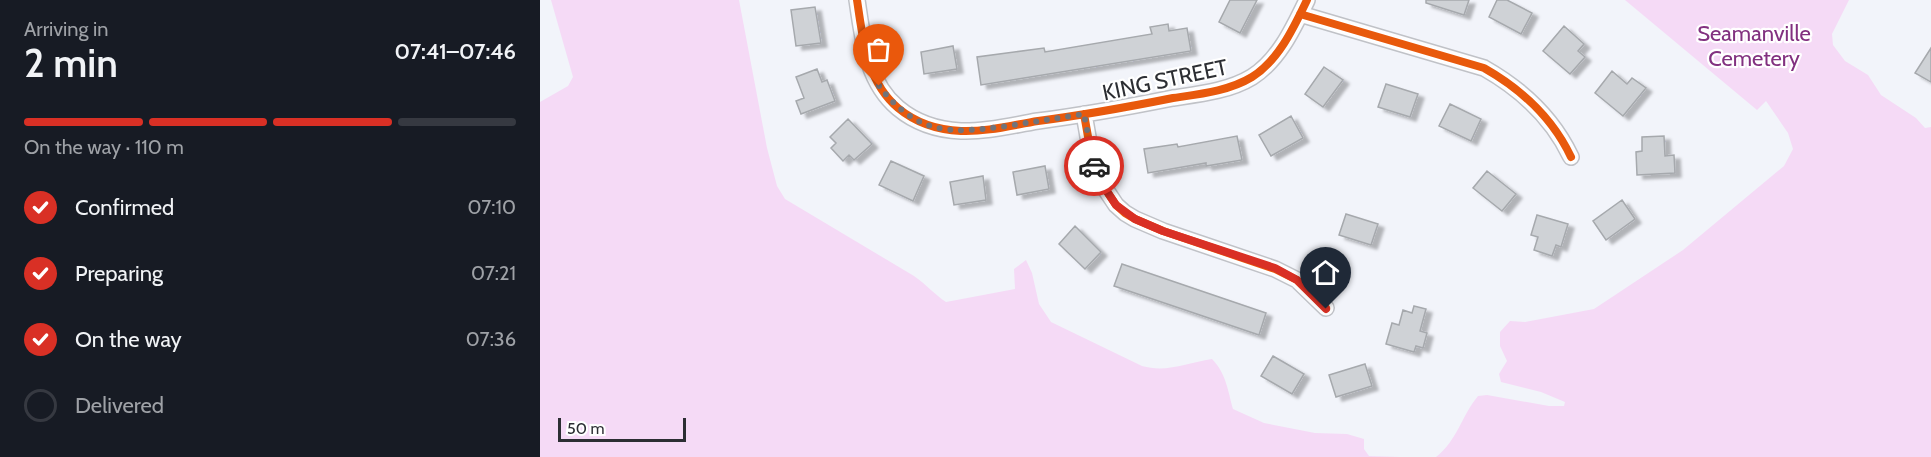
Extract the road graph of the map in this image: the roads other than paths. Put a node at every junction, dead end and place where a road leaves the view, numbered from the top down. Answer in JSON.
{"nodes":[{"id":1,"x":857,"y":0,"type":"edge"},
{"id":2,"x":1304,"y":7,"type":"edge"},
{"id":3,"x":1084,"y":114,"type":"junction"},
{"id":4,"x":1571,"y":157,"type":"dead end"},
{"id":5,"x":1326,"y":309,"type":"dead end"}],
"edges":[{"from":1,"to":3,"type":"street","name":"KING STREET"},
{"from":2,"to":3,"type":"street","name":"KING STREET"},
{"from":2,"to":4,"type":"street"},
{"from":3,"to":5,"type":"street"}]}
